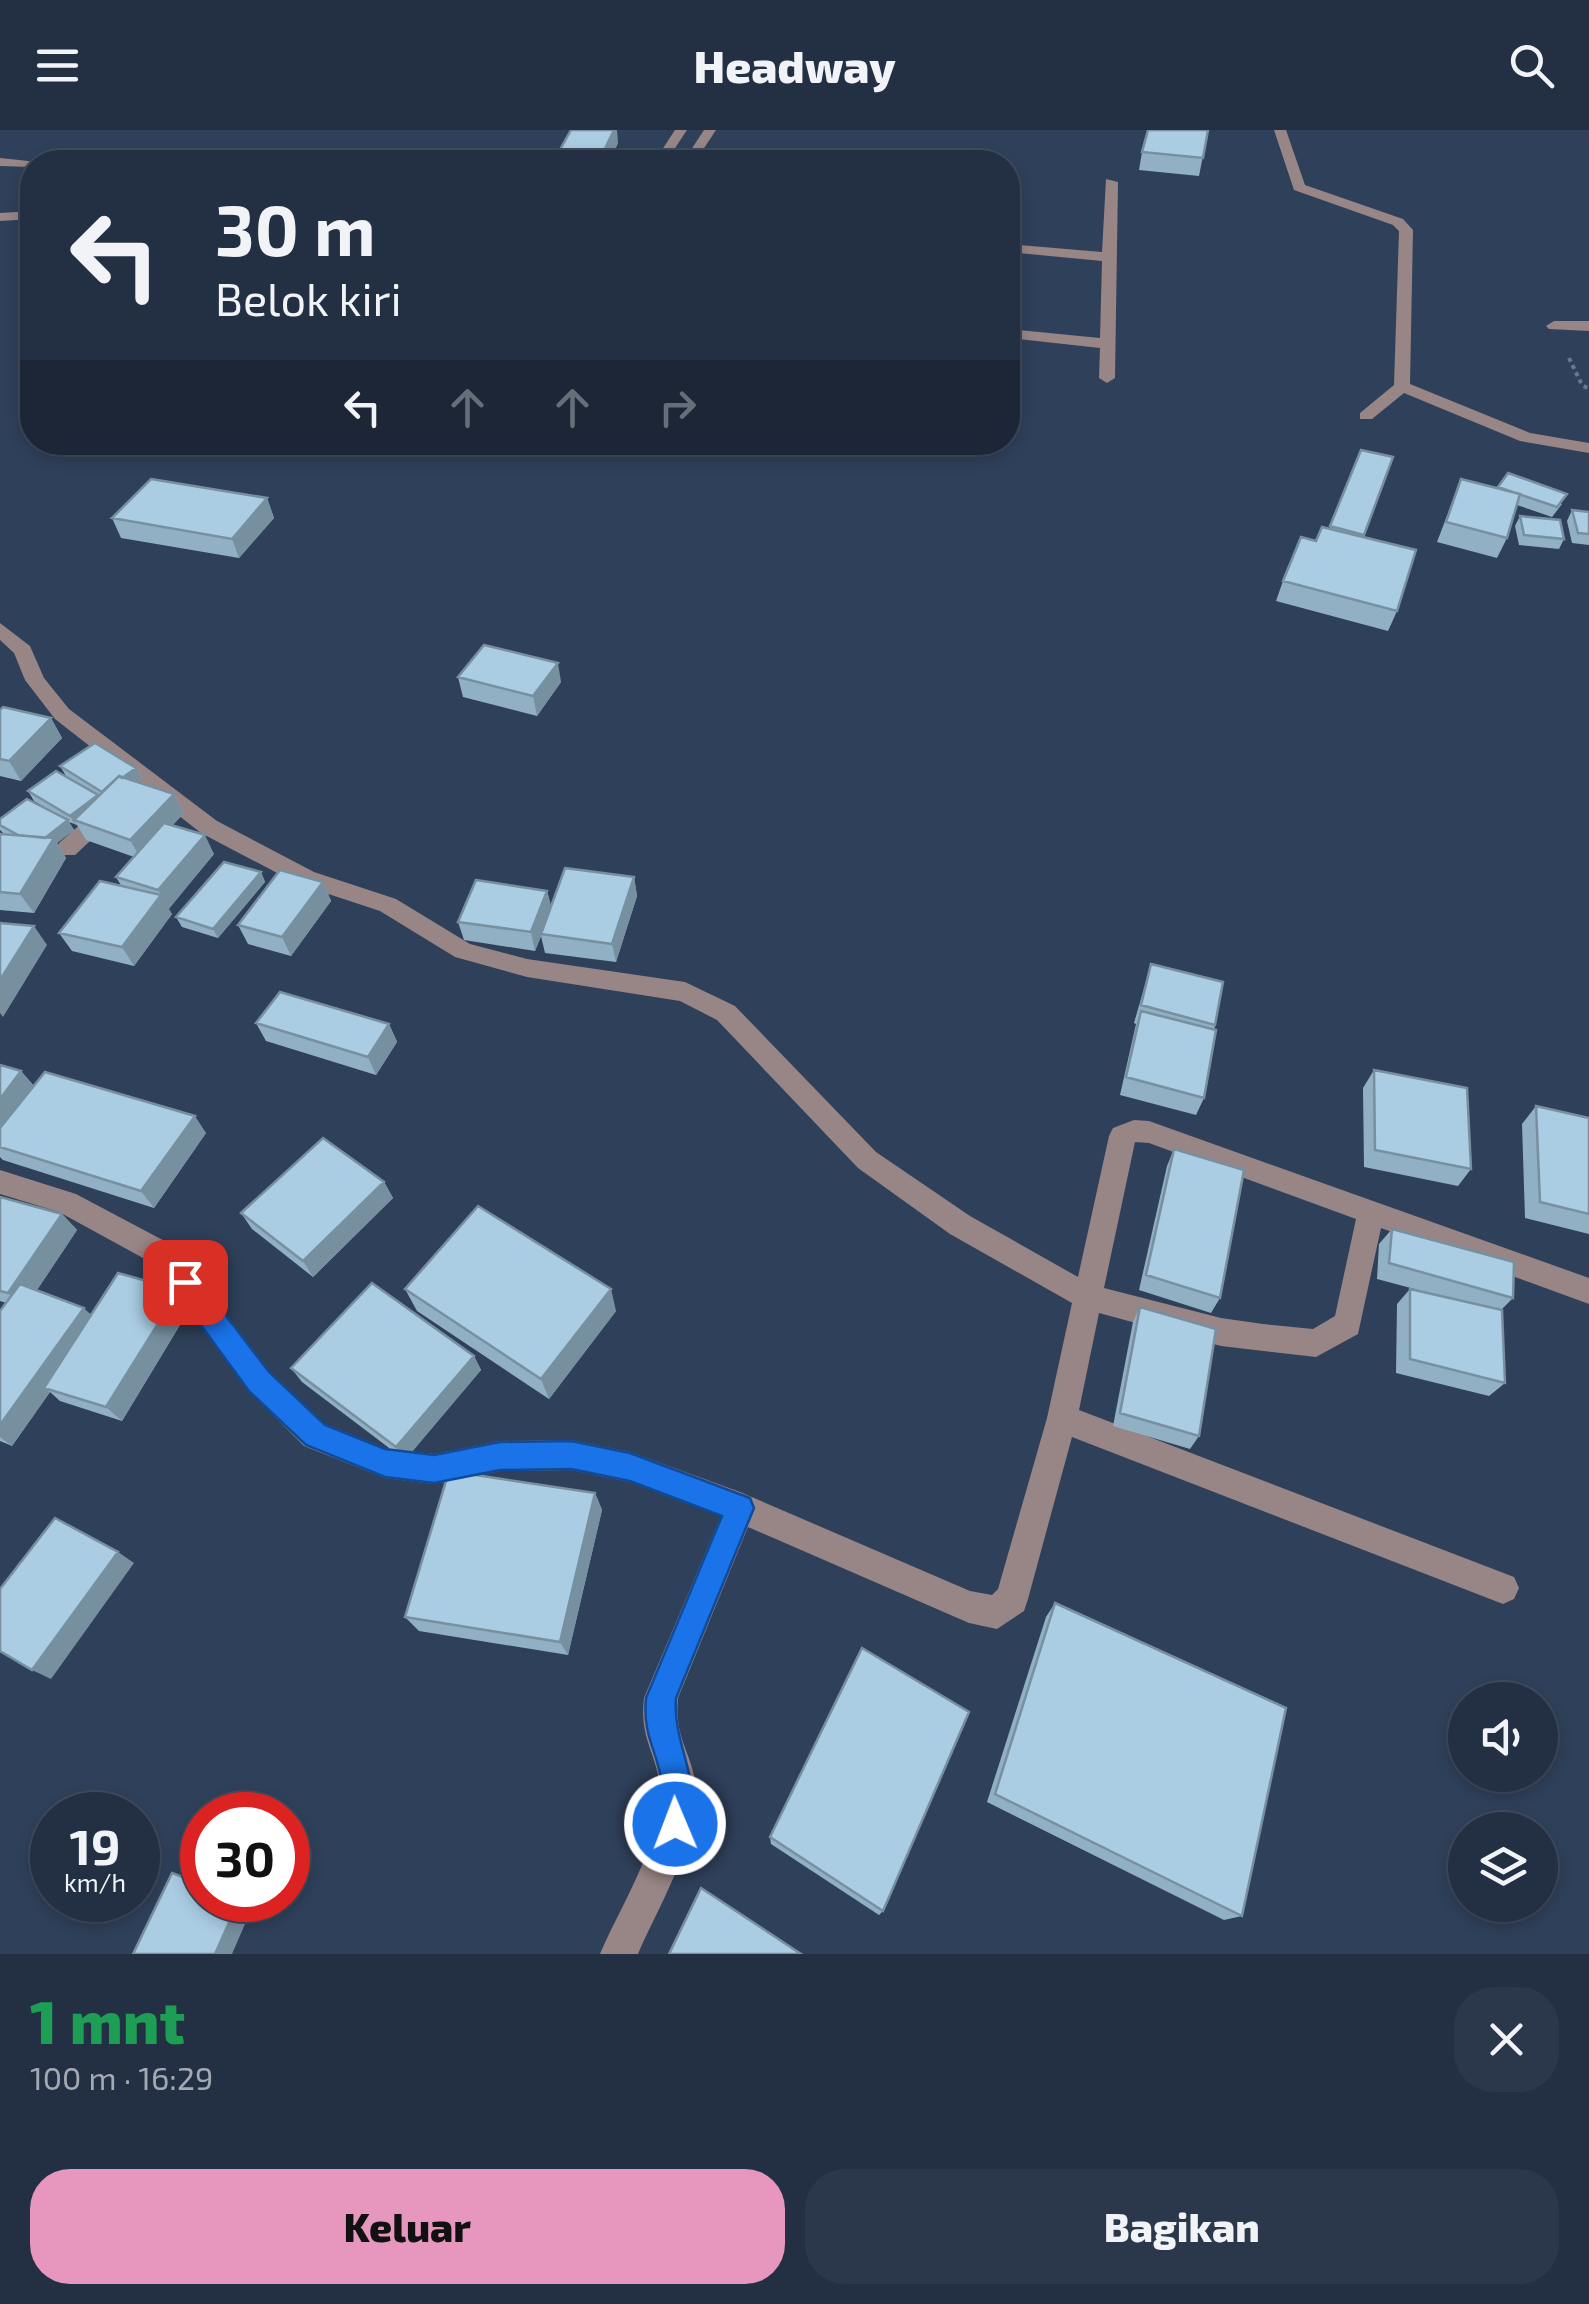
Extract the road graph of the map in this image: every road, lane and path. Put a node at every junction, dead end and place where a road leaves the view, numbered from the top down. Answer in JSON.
{"nodes":[{"id":1,"x":1280,"y":130,"type":"edge"},
{"id":2,"x":1112,"y":182,"type":"dead end"},
{"id":3,"x":1020,"y":249,"type":"edge"},
{"id":4,"x":1111,"y":257,"type":"junction"},
{"id":5,"x":1554,"y":326,"type":"dead end"},
{"id":6,"x":1589,"y":326,"type":"edge"},
{"id":7,"x":1020,"y":335,"type":"edge"},
{"id":8,"x":1110,"y":344,"type":"junction"},
{"id":9,"x":1107,"y":378,"type":"dead end"},
{"id":10,"x":1582,"y":384,"type":"dead end"},
{"id":11,"x":1402,"y":386,"type":"junction"},
{"id":12,"x":1589,"y":389,"type":"edge"},
{"id":13,"x":1366,"y":416,"type":"dead end"},
{"id":14,"x":1589,"y":448,"type":"edge"},
{"id":15,"x":0,"y":629,"type":"edge"},
{"id":16,"x":134,"y":790,"type":"junction"},
{"id":17,"x":67,"y":848,"type":"dead end"},
{"id":18,"x":0,"y":1182,"type":"edge"},
{"id":19,"x":1371,"y":1212,"type":"junction"},
{"id":20,"x":1589,"y":1291,"type":"edge"},
{"id":21,"x":1087,"y":1297,"type":"junction"},
{"id":22,"x":1062,"y":1418,"type":"junction"},
{"id":23,"x":740,"y":1508,"type":"junction"},
{"id":24,"x":1503,"y":1588,"type":"dead end"},
{"id":25,"x":619,"y":1954,"type":"edge"}],
"edges":[{"from":1,"to":11,"type":"street"},
{"from":2,"to":4,"type":"street"},
{"from":3,"to":4,"type":"street"},
{"from":4,"to":8,"type":"street"},
{"from":5,"to":6,"type":"street"},
{"from":7,"to":8,"type":"street"},
{"from":8,"to":9,"type":"street"},
{"from":10,"to":12,"type":"path"},
{"from":11,"to":13,"type":"street"},
{"from":11,"to":14,"type":"street"},
{"from":15,"to":16,"type":"street"},
{"from":16,"to":17,"type":"street"},
{"from":16,"to":21,"type":"street"},
{"from":18,"to":23,"type":"street"},
{"from":19,"to":20,"type":"street"},
{"from":19,"to":21,"type":"street"},
{"from":19,"to":21,"type":"street"},
{"from":21,"to":22,"type":"street"},
{"from":22,"to":23,"type":"street"},
{"from":22,"to":24,"type":"street"},
{"from":23,"to":25,"type":"street"}]}
